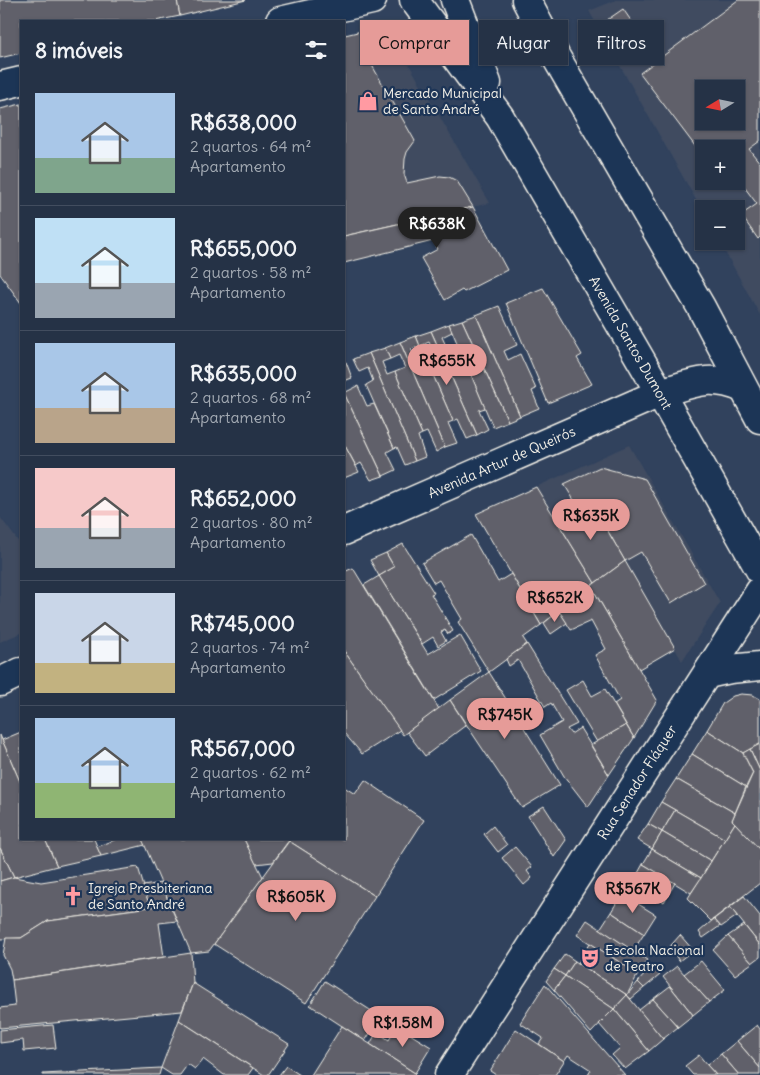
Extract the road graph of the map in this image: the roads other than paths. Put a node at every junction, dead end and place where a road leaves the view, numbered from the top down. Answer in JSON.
{"nodes":[{"id":1,"x":372,"y":0,"type":"edge"},
{"id":2,"x":414,"y":0,"type":"edge"},
{"id":3,"x":455,"y":0,"type":"edge"},
{"id":4,"x":526,"y":0,"type":"edge"},
{"id":5,"x":284,"y":20,"type":"edge"},
{"id":6,"x":20,"y":81,"type":"edge"},
{"id":7,"x":0,"y":86,"type":"edge"},
{"id":8,"x":500,"y":117,"type":"junction"},
{"id":9,"x":743,"y":388,"type":"junction"},
{"id":10,"x":660,"y":393,"type":"junction"},
{"id":11,"x":760,"y":419,"type":"edge"},
{"id":12,"x":345,"y":531,"type":"edge"},
{"id":13,"x":760,"y":570,"type":"edge"},
{"id":14,"x":760,"y":591,"type":"edge"},
{"id":15,"x":760,"y":666,"type":"edge"},
{"id":16,"x":20,"y":672,"type":"edge"},
{"id":17,"x":707,"y":674,"type":"junction"},
{"id":18,"x":0,"y":682,"type":"edge"},
{"id":19,"x":449,"y":1075,"type":"edge"}],
"edges":[{"from":1,"to":5,"type":"main road"},
{"from":2,"to":8,"type":"main road","name":"Avenida Santos Dumont"},
{"from":3,"to":8,"type":"main road","name":"Avenida Santos Dumont"},
{"from":4,"to":9,"type":"main road"},
{"from":6,"to":7,"type":"main road"},
{"from":8,"to":10,"type":"main road","name":"Avenida Santos Dumont"},
{"from":9,"to":10,"type":"main road","name":"Avenida Artur de Queirós"},
{"from":9,"to":11,"type":"main road"},
{"from":10,"to":12,"type":"main road","name":"Avenida Artur de Queirós"},
{"from":10,"to":13,"type":"main road","name":"Avenida Santos Dumont"},
{"from":14,"to":17,"type":"main road","name":"Rua Senador Fláquer"},
{"from":15,"to":17,"type":"main road"},
{"from":16,"to":18,"type":"main road"},
{"from":17,"to":19,"type":"main road","name":"Rua Senador Fláquer"}]}
